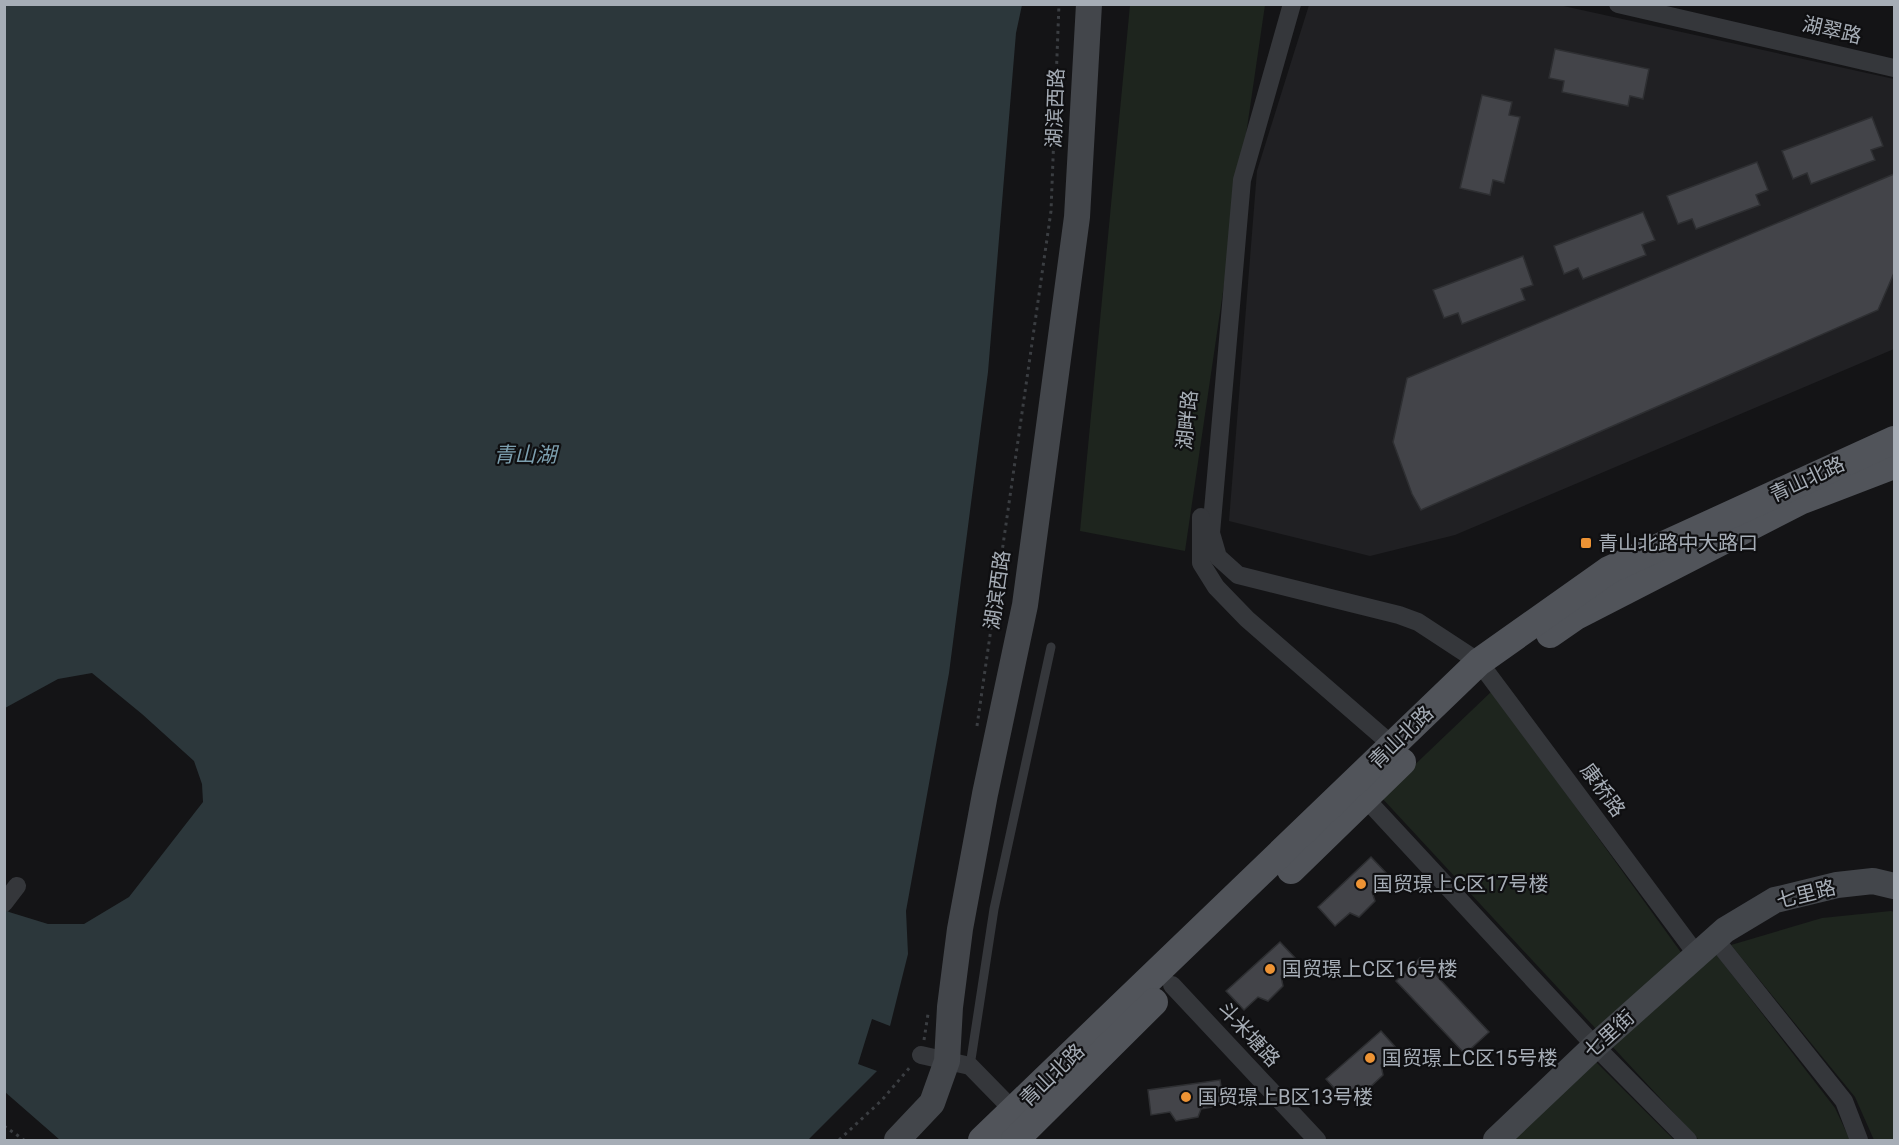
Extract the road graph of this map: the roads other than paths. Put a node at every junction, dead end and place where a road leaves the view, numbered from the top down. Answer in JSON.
{"nodes":[{"id":1,"x":1089,"y":4,"type":"edge"},
{"id":2,"x":1282,"y":4,"type":"edge"},
{"id":3,"x":1292,"y":4,"type":"edge"},
{"id":4,"x":1618,"y":4,"type":"edge"},
{"id":5,"x":1894,"y":68,"type":"edge"},
{"id":6,"x":1894,"y":440,"type":"edge"},
{"id":7,"x":1894,"y":465,"type":"edge"},
{"id":8,"x":1050,"y":647,"type":"dead end"},
{"id":9,"x":1479,"y":664,"type":"junction"},
{"id":10,"x":1400,"y":751,"type":"junction"},
{"id":11,"x":1366,"y":799,"type":"junction"},
{"id":12,"x":17,"y":886,"type":"dead end"},
{"id":13,"x":1894,"y":886,"type":"edge"},
{"id":14,"x":5,"y":903,"type":"edge"},
{"id":15,"x":1712,"y":941,"type":"junction"},
{"id":16,"x":1172,"y":985,"type":"junction"},
{"id":17,"x":1595,"y":1046,"type":"junction"},
{"id":18,"x":921,"y":1054,"type":"road end"},
{"id":19,"x":958,"y":1063,"type":"junction"},
{"id":20,"x":1014,"y":1112,"type":"junction"},
{"id":21,"x":897,"y":1140,"type":"edge"},
{"id":22,"x":982,"y":1140,"type":"edge"},
{"id":23,"x":1016,"y":1140,"type":"edge"},
{"id":24,"x":1317,"y":1140,"type":"edge"},
{"id":25,"x":1496,"y":1140,"type":"edge"},
{"id":26,"x":1688,"y":1140,"type":"edge"},
{"id":27,"x":1859,"y":1140,"type":"edge"}],
"edges":[{"from":1,"to":19,"type":"street","name":"湖滨西路"},
{"from":2,"to":10,"type":"street","name":"湖畔路"},
{"from":3,"to":9,"type":"street","name":"湖畔路"},
{"from":4,"to":5,"type":"street","name":"湖翠路"},
{"from":6,"to":9,"type":"main road","name":"青山北路"},
{"from":7,"to":9,"type":"main road","name":"青山北路"},
{"from":8,"to":19,"type":"lane"},
{"from":9,"to":10,"type":"main road","name":"青山北路"},
{"from":9,"to":15,"type":"street","name":"康桥路"},
{"from":10,"to":11,"type":"main road","name":"青山北路"},
{"from":10,"to":20,"type":"main road","name":"青山北路"},
{"from":11,"to":16,"type":"main road","name":"青山北路"},
{"from":11,"to":17,"type":"street"},
{"from":12,"to":14,"type":"street"},
{"from":13,"to":15,"type":"street","name":"七里路"},
{"from":15,"to":17,"type":"street","name":"七里街"},
{"from":15,"to":27,"type":"street","name":"康桥路"},
{"from":16,"to":23,"type":"main road","name":"青山北路"},
{"from":16,"to":24,"type":"street","name":"斗米塘路"},
{"from":17,"to":25,"type":"street","name":"七里街"},
{"from":17,"to":26,"type":"street"},
{"from":18,"to":19,"type":"street"},
{"from":19,"to":20,"type":"street"},
{"from":19,"to":21,"type":"street","name":"湖滨西路"},
{"from":20,"to":22,"type":"main road","name":"青山北路"}]}
